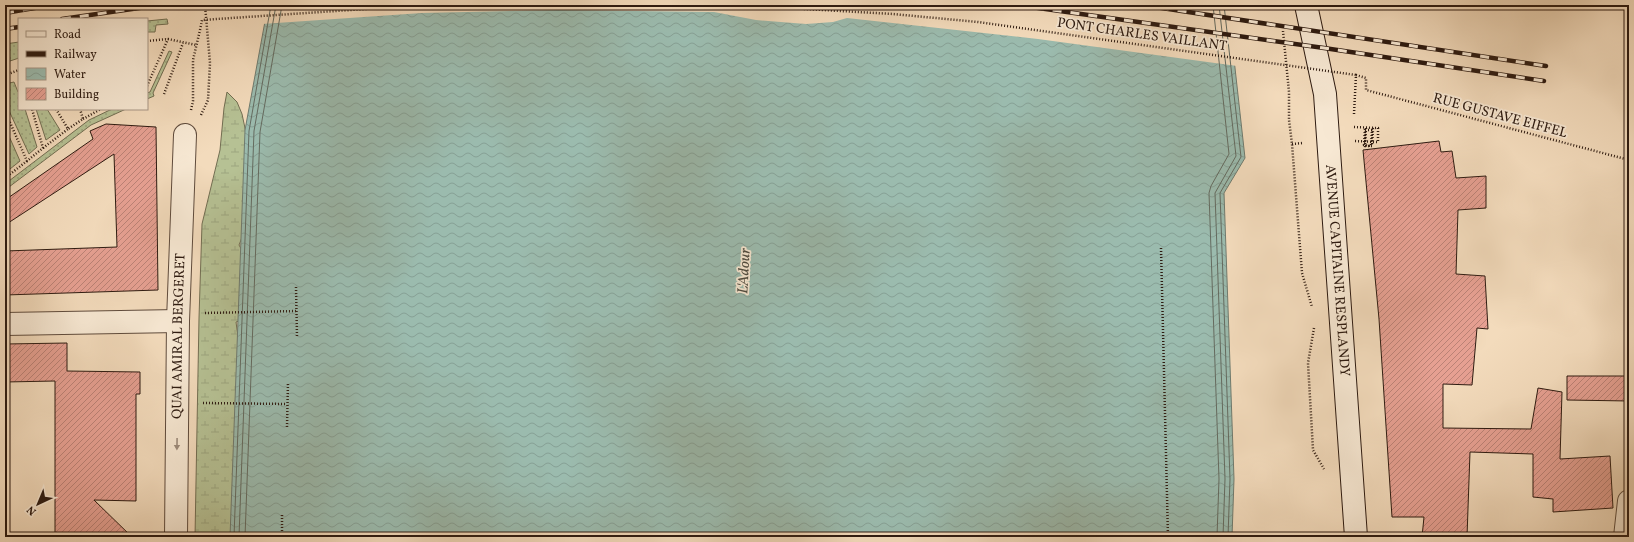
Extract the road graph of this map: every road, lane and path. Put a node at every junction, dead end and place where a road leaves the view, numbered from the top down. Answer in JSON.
{"nodes":[{"id":1,"x":205,"y":5,"type":"edge"},
{"id":2,"x":425,"y":5,"type":"edge"},
{"id":3,"x":735,"y":5,"type":"edge"},
{"id":4,"x":1306,"y":5,"type":"edge"},
{"id":5,"x":1283,"y":29,"type":"dead end"},
{"id":6,"x":168,"y":39,"type":"junction"},
{"id":7,"x":148,"y":41,"type":"edge"},
{"id":8,"x":183,"y":43,"type":"junction"},
{"id":9,"x":196,"y":45,"type":"junction"},
{"id":10,"x":18,"y":70,"type":"edge"},
{"id":11,"x":5,"y":75,"type":"edge"},
{"id":12,"x":1356,"y":75,"type":"junction"},
{"id":13,"x":148,"y":84,"type":"edge"},
{"id":14,"x":164,"y":94,"type":"dead end"},
{"id":15,"x":193,"y":101,"type":"dead end"},
{"id":16,"x":32,"y":110,"type":"edge"},
{"id":17,"x":57,"y":110,"type":"edge"},
{"id":18,"x":80,"y":110,"type":"edge"},
{"id":19,"x":99,"y":110,"type":"edge"},
{"id":20,"x":5,"y":111,"type":"edge"},
{"id":21,"x":83,"y":119,"type":"junction"},
{"id":22,"x":1366,"y":128,"type":"junction"},
{"id":23,"x":68,"y":129,"type":"junction"},
{"id":24,"x":185,"y":135,"type":"joint"},
{"id":25,"x":43,"y":148,"type":"junction"},
{"id":26,"x":1629,"y":160,"type":"edge"},
{"id":27,"x":27,"y":161,"type":"junction"},
{"id":28,"x":5,"y":178,"type":"edge"},
{"id":29,"x":1161,"y":248,"type":"dead end"},
{"id":30,"x":296,"y":287,"type":"dead end"},
{"id":31,"x":297,"y":311,"type":"junction"},
{"id":32,"x":1313,"y":312,"type":"dead end"},
{"id":33,"x":178,"y":318,"type":"junction"},
{"id":34,"x":1315,"y":323,"type":"dead end"},
{"id":35,"x":5,"y":324,"type":"edge"},
{"id":36,"x":297,"y":337,"type":"dead end"},
{"id":37,"x":288,"y":382,"type":"dead end"},
{"id":38,"x":177,"y":403,"type":"junction"},
{"id":39,"x":287,"y":404,"type":"junction"},
{"id":40,"x":287,"y":427,"type":"dead end"},
{"id":41,"x":1328,"y":474,"type":"dead end"},
{"id":42,"x":1629,"y":501,"type":"edge"},
{"id":43,"x":282,"y":513,"type":"dead end"},
{"id":44,"x":176,"y":537,"type":"edge"},
{"id":45,"x":282,"y":537,"type":"edge"},
{"id":46,"x":1168,"y":537,"type":"edge"},
{"id":47,"x":1356,"y":537,"type":"edge"},
{"id":48,"x":1625,"y":537,"type":"edge"}],
"edges":[{"from":1,"to":24,"type":"path"},
{"from":2,"to":9,"type":"path","bridge":true},
{"from":3,"to":12,"type":"path","name":"PONT CHARLES VAILLANT","bridge":true},
{"from":4,"to":47,"type":"street","name":"AVENUE CAPITAINE RESPLANDY"},
{"from":5,"to":32,"type":"path"},
{"from":6,"to":7,"type":"path"},
{"from":6,"to":8,"type":"path"},
{"from":6,"to":13,"type":"path"},
{"from":8,"to":9,"type":"path"},
{"from":8,"to":14,"type":"path"},
{"from":9,"to":15,"type":"path"},
{"from":10,"to":11,"type":"path"},
{"from":12,"to":22,"type":"path"},
{"from":12,"to":26,"type":"path","name":"RUE GUSTAVE EIFFEL"},
{"from":16,"to":25,"type":"path"},
{"from":17,"to":23,"type":"path"},
{"from":18,"to":21,"type":"path"},
{"from":19,"to":21,"type":"path"},
{"from":20,"to":27,"type":"path"},
{"from":21,"to":23,"type":"path"},
{"from":22,"to":22,"type":"path"},
{"from":23,"to":25,"type":"path"},
{"from":24,"to":33,"type":"street","name":"QUAI AMIRAL BERGERET"},
{"from":25,"to":27,"type":"path"},
{"from":27,"to":28,"type":"path"},
{"from":29,"to":46,"type":"path"},
{"from":30,"to":31,"type":"path"},
{"from":31,"to":33,"type":"path"},
{"from":31,"to":36,"type":"path"},
{"from":33,"to":35,"type":"street"},
{"from":33,"to":38,"type":"street","name":"QUAI AMIRAL BERGERET"},
{"from":34,"to":41,"type":"path"},
{"from":37,"to":39,"type":"path"},
{"from":38,"to":39,"type":"path"},
{"from":38,"to":44,"type":"street","name":"QUAI AMIRAL BERGERET","one_way":true},
{"from":39,"to":40,"type":"path"},
{"from":42,"to":48,"type":"street"},
{"from":43,"to":45,"type":"path"}]}
